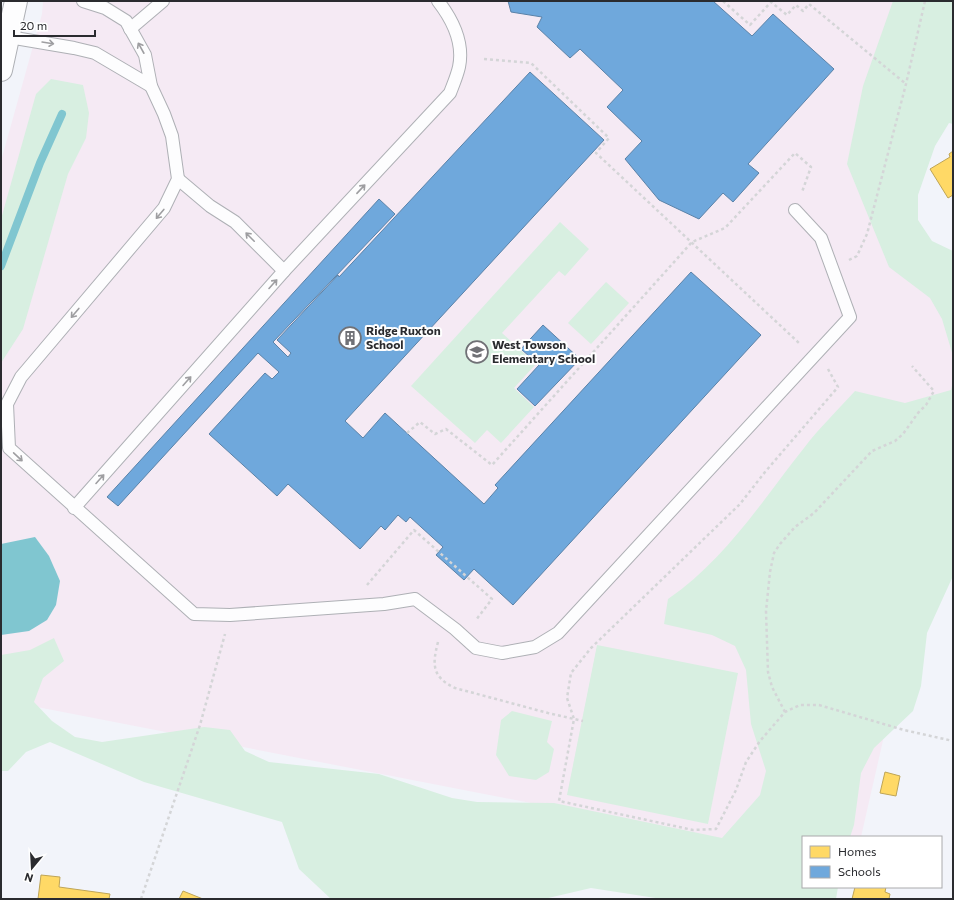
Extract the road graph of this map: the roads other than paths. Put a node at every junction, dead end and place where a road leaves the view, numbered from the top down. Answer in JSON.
{"nodes":[{"id":1,"x":16,"y":1,"type":"edge"},
{"id":2,"x":83,"y":1,"type":"edge"},
{"id":3,"x":163,"y":1,"type":"edge"},
{"id":4,"x":438,"y":1,"type":"edge"},
{"id":5,"x":130,"y":28,"type":"junction"},
{"id":6,"x":5,"y":34,"type":"edge"},
{"id":7,"x":1,"y":70,"type":"edge"},
{"id":8,"x":151,"y":86,"type":"junction"},
{"id":9,"x":178,"y":179,"type":"junction"},
{"id":10,"x":795,"y":210,"type":"road end"},
{"id":11,"x":284,"y":271,"type":"junction"},
{"id":12,"x":74,"y":508,"type":"junction"}],
"edges":[{"from":1,"to":6,"type":"main road"},
{"from":2,"to":5,"type":"lane"},
{"from":3,"to":5,"type":"lane"},
{"from":11,"to":4,"type":"lane","one_way":true},
{"from":8,"to":5,"type":"lane","one_way":true},
{"from":6,"to":7,"type":"main road"},
{"from":6,"to":8,"type":"lane","one_way":true},
{"from":8,"to":9,"type":"lane"},
{"from":11,"to":9,"type":"lane","one_way":true},
{"from":9,"to":12,"type":"lane","one_way":true},
{"from":10,"to":12,"type":"lane"},
{"from":12,"to":11,"type":"lane","one_way":true}]}
